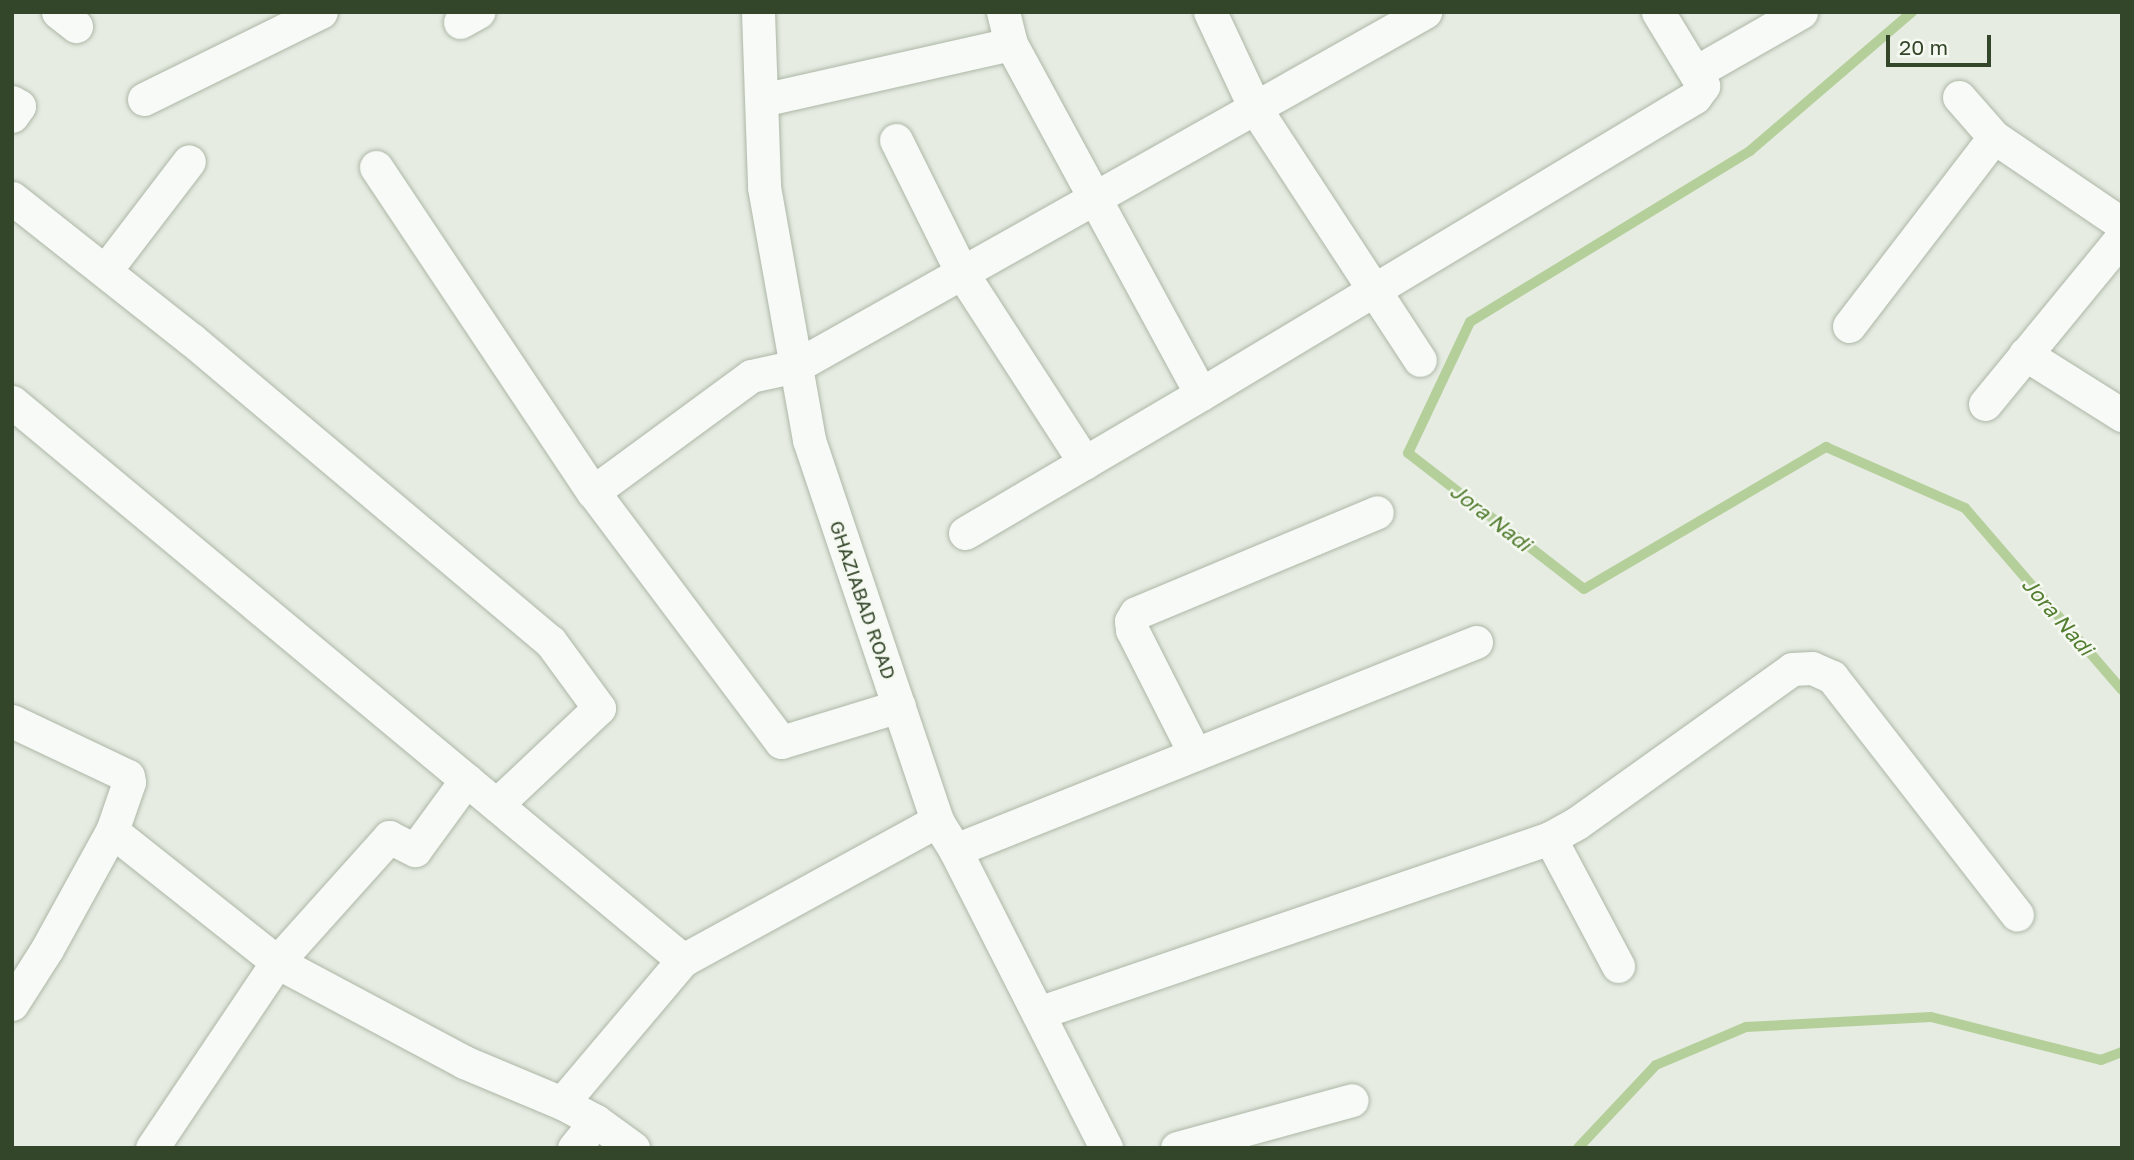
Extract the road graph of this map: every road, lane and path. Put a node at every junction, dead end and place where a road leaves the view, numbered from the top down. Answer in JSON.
{"nodes":[{"id":1,"x":321,"y":12,"type":"edge"},
{"id":2,"x":758,"y":12,"type":"edge"},
{"id":3,"x":1003,"y":12,"type":"edge"},
{"id":4,"x":1210,"y":12,"type":"edge"},
{"id":5,"x":1425,"y":12,"type":"edge"},
{"id":6,"x":1658,"y":12,"type":"edge"},
{"id":7,"x":1801,"y":12,"type":"edge"},
{"id":8,"x":1011,"y":44,"type":"junction"},
{"id":9,"x":1696,"y":72,"type":"junction"},
{"id":10,"x":1959,"y":97,"type":"dead end"},
{"id":11,"x":144,"y":99,"type":"dead end"},
{"id":12,"x":761,"y":100,"type":"junction"},
{"id":13,"x":12,"y":102,"type":"edge"},
{"id":14,"x":1255,"y":108,"type":"junction"},
{"id":15,"x":12,"y":116,"type":"edge"},
{"id":16,"x":1994,"y":137,"type":"junction"},
{"id":17,"x":897,"y":140,"type":"dead end"},
{"id":18,"x":189,"y":161,"type":"dead end"},
{"id":19,"x":376,"y":167,"type":"dead end"},
{"id":20,"x":12,"y":198,"type":"edge"},
{"id":21,"x":1095,"y":198,"type":"junction"},
{"id":22,"x":2122,"y":224,"type":"edge"},
{"id":23,"x":2122,"y":237,"type":"edge"},
{"id":24,"x":105,"y":271,"type":"junction"},
{"id":25,"x":962,"y":273,"type":"junction"},
{"id":26,"x":1373,"y":288,"type":"junction"},
{"id":27,"x":1849,"y":326,"type":"dead end"},
{"id":28,"x":2025,"y":354,"type":"junction"},
{"id":29,"x":1420,"y":360,"type":"dead end"},
{"id":30,"x":796,"y":366,"type":"junction"},
{"id":31,"x":1201,"y":394,"type":"junction"},
{"id":32,"x":12,"y":402,"type":"edge"},
{"id":33,"x":1985,"y":404,"type":"dead end"},
{"id":34,"x":2122,"y":415,"type":"edge"},
{"id":35,"x":1085,"y":463,"type":"junction"},
{"id":36,"x":593,"y":492,"type":"junction"},
{"id":37,"x":1377,"y":512,"type":"dead end"},
{"id":38,"x":965,"y":533,"type":"dead end"},
{"id":39,"x":1476,"y":642,"type":"dead end"},
{"id":40,"x":899,"y":706,"type":"junction"},
{"id":41,"x":12,"y":721,"type":"edge"},
{"id":42,"x":1195,"y":754,"type":"junction"},
{"id":43,"x":466,"y":780,"type":"junction"},
{"id":44,"x":496,"y":805,"type":"junction"},
{"id":45,"x":937,"y":821,"type":"junction"},
{"id":46,"x":112,"y":831,"type":"junction"},
{"id":47,"x":1550,"y":838,"type":"junction"},
{"id":48,"x":956,"y":850,"type":"junction"},
{"id":49,"x":2017,"y":915,"type":"dead end"},
{"id":50,"x":683,"y":960,"type":"junction"},
{"id":51,"x":276,"y":962,"type":"junction"},
{"id":52,"x":1618,"y":966,"type":"dead end"},
{"id":53,"x":12,"y":1004,"type":"edge"},
{"id":54,"x":1038,"y":1013,"type":"junction"},
{"id":55,"x":1352,"y":1100,"type":"dead end"},
{"id":56,"x":562,"y":1103,"type":"junction"},
{"id":57,"x":596,"y":1121,"type":"junction"},
{"id":58,"x":152,"y":1148,"type":"edge"},
{"id":59,"x":574,"y":1148,"type":"edge"},
{"id":60,"x":634,"y":1148,"type":"edge"},
{"id":61,"x":1106,"y":1148,"type":"edge"},
{"id":62,"x":1177,"y":1148,"type":"edge"}],
"edges":[{"from":1,"to":11,"type":"street"},
{"from":2,"to":12,"type":"street","name":"GHAZIABAD ROAD"},
{"from":3,"to":8,"type":"street"},
{"from":4,"to":14,"type":"street"},
{"from":5,"to":14,"type":"street"},
{"from":6,"to":9,"type":"street"},
{"from":7,"to":9,"type":"street"},
{"from":8,"to":12,"type":"street"},
{"from":8,"to":21,"type":"street"},
{"from":9,"to":26,"type":"street"},
{"from":10,"to":16,"type":"street"},
{"from":12,"to":30,"type":"street","name":"GHAZIABAD ROAD"},
{"from":13,"to":15,"type":"street"},
{"from":14,"to":21,"type":"street"},
{"from":14,"to":26,"type":"street"},
{"from":16,"to":22,"type":"street"},
{"from":16,"to":27,"type":"street"},
{"from":17,"to":25,"type":"street"},
{"from":18,"to":24,"type":"street"},
{"from":19,"to":36,"type":"street"},
{"from":20,"to":24,"type":"street"},
{"from":21,"to":25,"type":"street"},
{"from":21,"to":31,"type":"street"},
{"from":23,"to":28,"type":"street"},
{"from":24,"to":44,"type":"street"},
{"from":25,"to":30,"type":"street"},
{"from":25,"to":35,"type":"street"},
{"from":26,"to":29,"type":"street"},
{"from":26,"to":31,"type":"street"},
{"from":28,"to":33,"type":"street"},
{"from":28,"to":34,"type":"street"},
{"from":30,"to":36,"type":"street"},
{"from":30,"to":40,"type":"street","name":"GHAZIABAD ROAD"},
{"from":31,"to":35,"type":"street"},
{"from":32,"to":43,"type":"street"},
{"from":35,"to":38,"type":"street"},
{"from":36,"to":40,"type":"street"},
{"from":37,"to":42,"type":"street"},
{"from":39,"to":42,"type":"street"},
{"from":40,"to":45,"type":"street","name":"GHAZIABAD ROAD"},
{"from":41,"to":46,"type":"street"},
{"from":42,"to":48,"type":"street"},
{"from":43,"to":44,"type":"street"},
{"from":43,"to":51,"type":"street"},
{"from":44,"to":50,"type":"street"},
{"from":45,"to":48,"type":"street","name":"GHAZIABAD ROAD"},
{"from":45,"to":50,"type":"street"},
{"from":46,"to":51,"type":"street"},
{"from":46,"to":53,"type":"street"},
{"from":47,"to":49,"type":"street"},
{"from":47,"to":52,"type":"street"},
{"from":47,"to":54,"type":"street"},
{"from":48,"to":54,"type":"street","name":"GHAZIABAD ROAD"},
{"from":50,"to":56,"type":"street"},
{"from":51,"to":56,"type":"street"},
{"from":51,"to":58,"type":"street"},
{"from":54,"to":61,"type":"street","name":"GHAZIABAD ROAD"},
{"from":55,"to":62,"type":"street"},
{"from":56,"to":57,"type":"street"},
{"from":57,"to":59,"type":"street"},
{"from":57,"to":60,"type":"street"}]}
